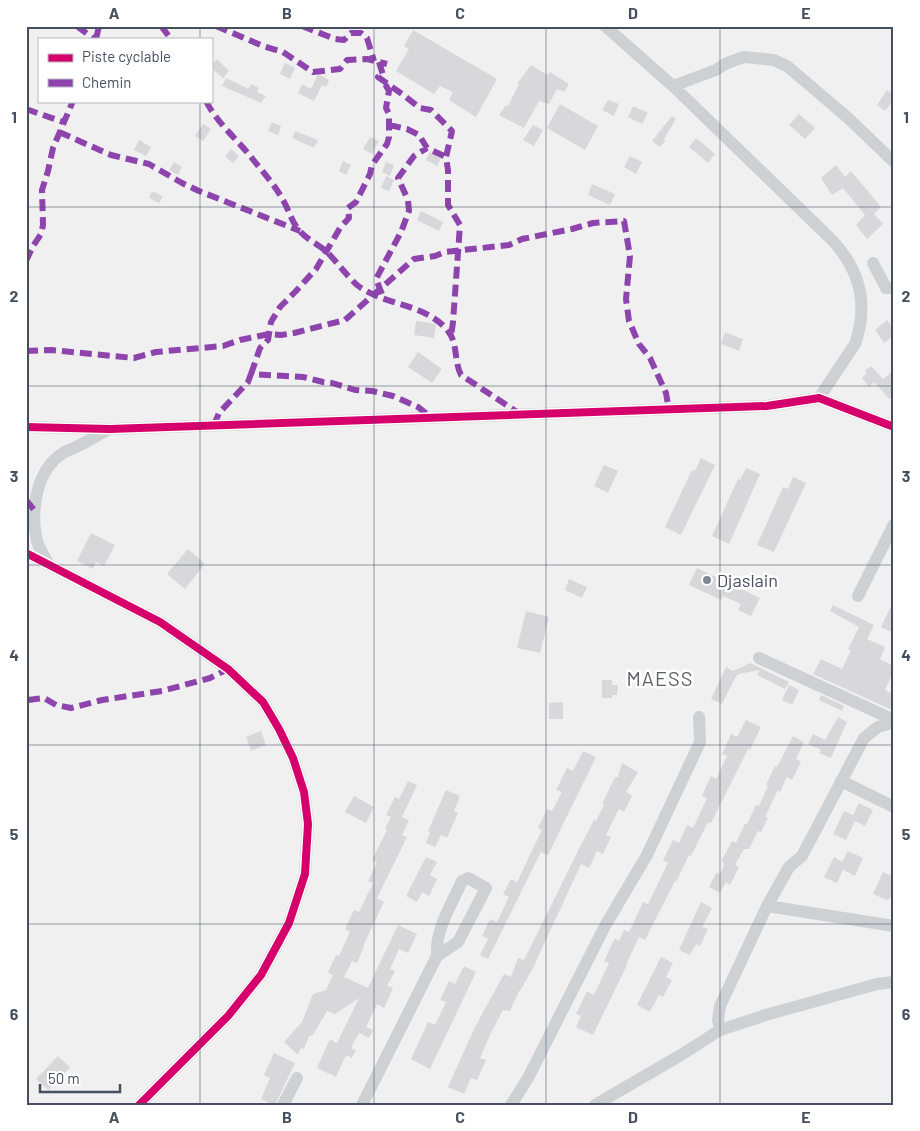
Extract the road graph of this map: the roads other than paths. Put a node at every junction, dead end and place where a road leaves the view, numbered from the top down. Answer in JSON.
{"nodes":[{"id":1,"x":605,"y":26,"type":"edge"},
{"id":2,"x":674,"y":86,"type":"junction"},
{"id":3,"x":894,"y":162,"type":"edge"},
{"id":4,"x":873,"y":263,"type":"dead end"},
{"id":5,"x":894,"y":288,"type":"edge"},
{"id":6,"x":819,"y":398,"type":"junction"},
{"id":7,"x":892,"y":424,"type":"edge"},
{"id":8,"x":26,"y":427,"type":"edge"},
{"id":9,"x":110,"y":429,"type":"junction"},
{"id":10,"x":894,"y":524,"type":"edge"},
{"id":11,"x":26,"y":553,"type":"edge"},
{"id":12,"x":49,"y":565,"type":"junction"},
{"id":13,"x":858,"y":596,"type":"dead end"},
{"id":14,"x":759,"y":658,"type":"dead end"},
{"id":15,"x":699,"y":717,"type":"dead end"},
{"id":16,"x":894,"y":721,"type":"edge"},
{"id":17,"x":841,"y":781,"type":"junction"},
{"id":18,"x":894,"y":807,"type":"edge"},
{"id":19,"x":767,"y":906,"type":"junction"},
{"id":20,"x":894,"y":926,"type":"edge"},
{"id":21,"x":437,"y":956,"type":"junction"},
{"id":22,"x":894,"y":982,"type":"edge"},
{"id":23,"x":720,"y":1030,"type":"junction"},
{"id":24,"x":297,"y":1078,"type":"dead end"},
{"id":25,"x":139,"y":1105,"type":"edge"},
{"id":26,"x":283,"y":1105,"type":"edge"},
{"id":27,"x":362,"y":1105,"type":"edge"},
{"id":28,"x":511,"y":1105,"type":"edge"},
{"id":29,"x":594,"y":1105,"type":"edge"}],
"edges":[{"from":1,"to":2,"type":"street"},
{"from":2,"to":3,"type":"street"},
{"from":2,"to":6,"type":"street"},
{"from":4,"to":5,"type":"street"},
{"from":6,"to":7,"type":"street"},
{"from":6,"to":9,"type":"street"},
{"from":8,"to":9,"type":"street"},
{"from":9,"to":12,"type":"street"},
{"from":10,"to":13,"type":"street"},
{"from":11,"to":12,"type":"street"},
{"from":12,"to":25,"type":"street"},
{"from":14,"to":16,"type":"street"},
{"from":15,"to":28,"type":"street"},
{"from":16,"to":17,"type":"street"},
{"from":17,"to":18,"type":"street"},
{"from":17,"to":19,"type":"street"},
{"from":19,"to":20,"type":"street"},
{"from":19,"to":23,"type":"street"},
{"from":21,"to":21,"type":"street"},
{"from":21,"to":27,"type":"street"},
{"from":22,"to":23,"type":"street"},
{"from":23,"to":29,"type":"street"},
{"from":24,"to":26,"type":"street"}]}
